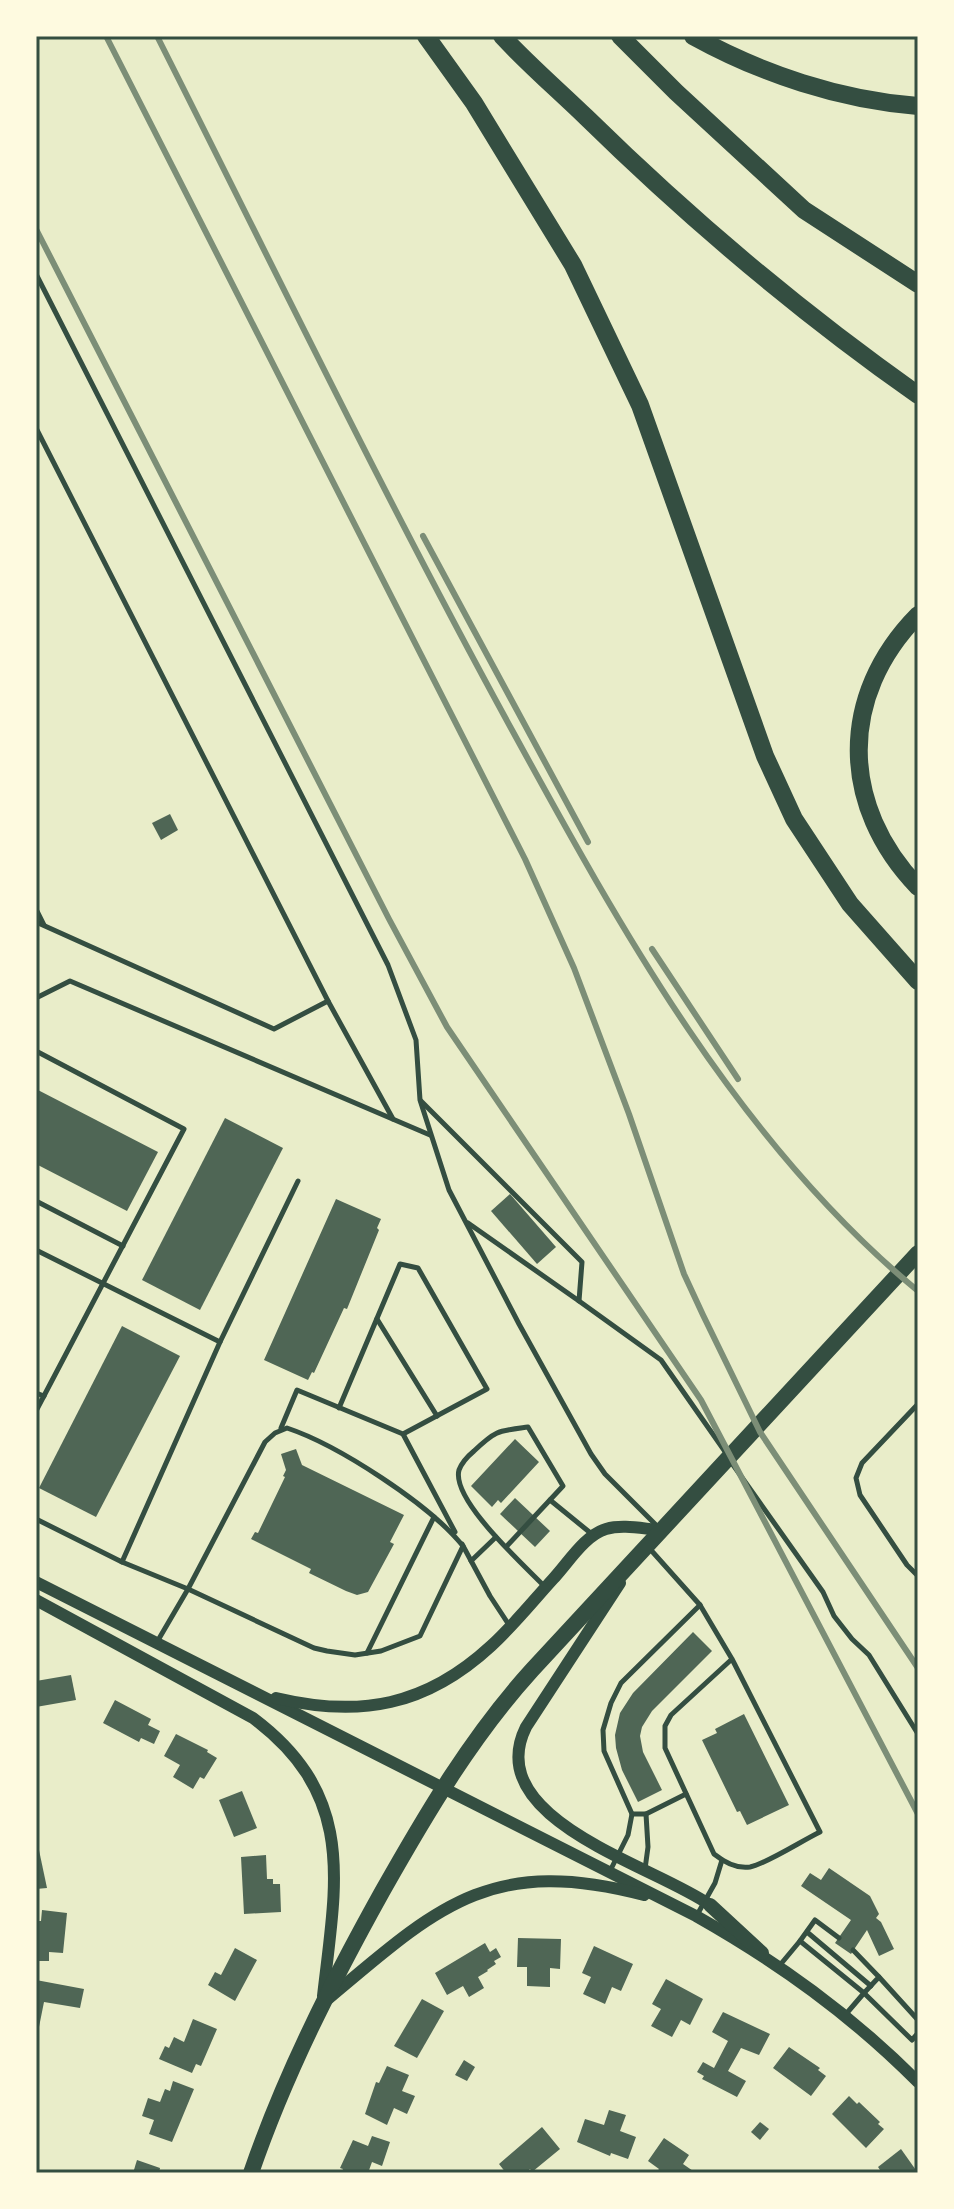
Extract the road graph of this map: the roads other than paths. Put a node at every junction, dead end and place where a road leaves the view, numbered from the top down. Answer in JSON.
{"nodes":[{"id":1,"x":426,"y":36,"type":"edge"},
{"id":2,"x":502,"y":36,"type":"edge"},
{"id":3,"x":620,"y":36,"type":"edge"},
{"id":4,"x":693,"y":36,"type":"edge"},
{"id":5,"x":918,"y":106,"type":"edge"},
{"id":6,"x":36,"y":274,"type":"edge"},
{"id":7,"x":918,"y":284,"type":"edge"},
{"id":8,"x":918,"y":395,"type":"edge"},
{"id":9,"x":36,"y":428,"type":"edge"},
{"id":10,"x":918,"y":615,"type":"edge"},
{"id":11,"x":918,"y":887,"type":"edge"},
{"id":12,"x":36,"y":909,"type":"edge"},
{"id":13,"x":36,"y":922,"type":"edge"},
{"id":14,"x":44,"y":925,"type":"junction"},
{"id":15,"x":918,"y":981,"type":"edge"},
{"id":16,"x":36,"y":998,"type":"edge"},
{"id":17,"x":328,"y":1001,"type":"junction"},
{"id":18,"x":36,"y":1051,"type":"edge"},
{"id":19,"x":420,"y":1100,"type":"junction"},
{"id":20,"x":393,"y":1119,"type":"junction"},
{"id":21,"x":431,"y":1135,"type":"junction"},
{"id":22,"x":298,"y":1181,"type":"dead end"},
{"id":23,"x":36,"y":1201,"type":"edge"},
{"id":24,"x":466,"y":1222,"type":"junction"},
{"id":25,"x":123,"y":1246,"type":"junction"},
{"id":26,"x":36,"y":1250,"type":"edge"},
{"id":27,"x":918,"y":1253,"type":"edge"},
{"id":28,"x":102,"y":1284,"type":"junction"},
{"id":29,"x":579,"y":1301,"type":"junction"},
{"id":30,"x":376,"y":1319,"type":"junction"},
{"id":31,"x":220,"y":1342,"type":"junction"},
{"id":32,"x":36,"y":1393,"type":"edge"},
{"id":33,"x":44,"y":1396,"type":"junction"},
{"id":34,"x":918,"y":1404,"type":"edge"},
{"id":35,"x":339,"y":1408,"type":"junction"},
{"id":36,"x":36,"y":1411,"type":"edge"},
{"id":37,"x":437,"y":1416,"type":"junction"},
{"id":38,"x":281,"y":1429,"type":"junction"},
{"id":39,"x":403,"y":1434,"type":"junction"},
{"id":40,"x":550,"y":1500,"type":"junction"},
{"id":41,"x":434,"y":1517,"type":"junction"},
{"id":42,"x":36,"y":1519,"type":"edge"},
{"id":43,"x":661,"y":1530,"type":"junction"},
{"id":44,"x":593,"y":1535,"type":"junction"},
{"id":45,"x":496,"y":1537,"type":"junction"},
{"id":46,"x":463,"y":1546,"type":"junction"},
{"id":47,"x":506,"y":1547,"type":"junction"},
{"id":48,"x":642,"y":1551,"type":"junction"},
{"id":49,"x":471,"y":1561,"type":"junction"},
{"id":50,"x":122,"y":1562,"type":"junction"},
{"id":51,"x":918,"y":1576,"type":"edge"},
{"id":52,"x":36,"y":1582,"type":"edge"},
{"id":53,"x":546,"y":1587,"type":"junction"},
{"id":54,"x":188,"y":1589,"type":"junction"},
{"id":55,"x":36,"y":1600,"type":"edge"},
{"id":56,"x":700,"y":1605,"type":"junction"},
{"id":57,"x":510,"y":1626,"type":"junction"},
{"id":58,"x":156,"y":1643,"type":"junction"},
{"id":59,"x":367,"y":1654,"type":"junction"},
{"id":60,"x":732,"y":1659,"type":"junction"},
{"id":61,"x":252,"y":1692,"type":"junction"},
{"id":62,"x":918,"y":1734,"type":"edge"},
{"id":63,"x":446,"y":1787,"type":"junction"},
{"id":64,"x":686,"y":1794,"type":"junction"},
{"id":65,"x":632,"y":1814,"type":"junction"},
{"id":66,"x":646,"y":1814,"type":"junction"},
{"id":67,"x":616,"y":1856,"type":"junction"},
{"id":68,"x":722,"y":1860,"type":"junction"},
{"id":69,"x":645,"y":1870,"type":"junction"},
{"id":70,"x":610,"y":1872,"type":"junction"},
{"id":71,"x":670,"y":1902,"type":"junction"},
{"id":72,"x":707,"y":1903,"type":"junction"},
{"id":73,"x":696,"y":1916,"type":"junction"},
{"id":74,"x":807,"y":1932,"type":"junction"},
{"id":75,"x":839,"y":1938,"type":"dead end"},
{"id":76,"x":800,"y":1941,"type":"junction"},
{"id":77,"x":853,"y":1950,"type":"dead end"},
{"id":78,"x":762,"y":1953,"type":"junction"},
{"id":79,"x":780,"y":1965,"type":"junction"},
{"id":80,"x":879,"y":1977,"type":"junction"},
{"id":81,"x":871,"y":1986,"type":"junction"},
{"id":82,"x":864,"y":1993,"type":"junction"},
{"id":83,"x":322,"y":2004,"type":"junction"},
{"id":84,"x":845,"y":2015,"type":"junction"},
{"id":85,"x":918,"y":2020,"type":"edge"},
{"id":86,"x":918,"y":2033,"type":"edge"},
{"id":87,"x":918,"y":2082,"type":"edge"},
{"id":88,"x":251,"y":2173,"type":"edge"}],
"edges":[{"from":1,"to":15,"type":"highway"},
{"from":2,"to":8,"type":"highway"},
{"from":3,"to":7,"type":"highway"},
{"from":4,"to":5,"type":"highway"},
{"from":6,"to":19,"type":"lane"},
{"from":9,"to":17,"type":"lane"},
{"from":10,"to":11,"type":"highway"},
{"from":12,"to":14,"type":"lane"},
{"from":13,"to":14,"type":"lane"},
{"from":14,"to":17,"type":"lane"},
{"from":16,"to":20,"type":"lane"},
{"from":17,"to":20,"type":"lane"},
{"from":18,"to":25,"type":"lane"},
{"from":19,"to":21,"type":"lane"},
{"from":19,"to":29,"type":"lane"},
{"from":20,"to":21,"type":"lane"},
{"from":21,"to":24,"type":"lane"},
{"from":22,"to":31,"type":"lane"},
{"from":23,"to":25,"type":"lane"},
{"from":24,"to":29,"type":"lane"},
{"from":24,"to":43,"type":"lane"},
{"from":25,"to":28,"type":"lane"},
{"from":26,"to":28,"type":"lane"},
{"from":27,"to":43,"type":"main road"},
{"from":28,"to":31,"type":"lane"},
{"from":28,"to":33,"type":"lane"},
{"from":29,"to":62,"type":"lane"},
{"from":30,"to":35,"type":"lane"},
{"from":30,"to":37,"type":"lane"},
{"from":30,"to":37,"type":"lane"},
{"from":31,"to":50,"type":"lane"},
{"from":32,"to":33,"type":"lane"},
{"from":33,"to":36,"type":"lane"},
{"from":34,"to":51,"type":"lane"},
{"from":35,"to":38,"type":"lane"},
{"from":35,"to":39,"type":"lane"},
{"from":37,"to":39,"type":"lane"},
{"from":38,"to":41,"type":"lane"},
{"from":38,"to":54,"type":"lane"},
{"from":39,"to":46,"type":"lane"},
{"from":40,"to":44,"type":"lane"},
{"from":40,"to":45,"type":"lane"},
{"from":40,"to":47,"type":"lane"},
{"from":41,"to":46,"type":"lane"},
{"from":41,"to":59,"type":"lane"},
{"from":42,"to":50,"type":"lane"},
{"from":43,"to":44,"type":"street"},
{"from":43,"to":48,"type":"main road"},
{"from":44,"to":53,"type":"street"},
{"from":45,"to":47,"type":"lane"},
{"from":45,"to":49,"type":"lane"},
{"from":46,"to":49,"type":"lane"},
{"from":46,"to":59,"type":"lane"},
{"from":47,"to":53,"type":"lane"},
{"from":48,"to":56,"type":"lane"},
{"from":48,"to":63,"type":"main road"},
{"from":48,"to":67,"type":"street"},
{"from":49,"to":57,"type":"lane"},
{"from":50,"to":54,"type":"lane"},
{"from":52,"to":58,"type":"street"},
{"from":53,"to":57,"type":"street"},
{"from":54,"to":58,"type":"lane"},
{"from":54,"to":59,"type":"lane"},
{"from":55,"to":83,"type":"street"},
{"from":56,"to":60,"type":"lane"},
{"from":56,"to":65,"type":"lane"},
{"from":57,"to":61,"type":"street"},
{"from":58,"to":61,"type":"street"},
{"from":60,"to":64,"type":"lane"},
{"from":60,"to":68,"type":"lane"},
{"from":61,"to":63,"type":"street"},
{"from":63,"to":70,"type":"street"},
{"from":63,"to":83,"type":"main road"},
{"from":64,"to":66,"type":"lane"},
{"from":64,"to":68,"type":"lane"},
{"from":65,"to":66,"type":"lane"},
{"from":65,"to":67,"type":"lane"},
{"from":66,"to":69,"type":"lane"},
{"from":67,"to":69,"type":"street"},
{"from":67,"to":70,"type":"lane"},
{"from":68,"to":72,"type":"lane"},
{"from":69,"to":72,"type":"street"},
{"from":70,"to":71,"type":"street"},
{"from":71,"to":73,"type":"street"},
{"from":71,"to":83,"type":"street"},
{"from":72,"to":73,"type":"lane"},
{"from":72,"to":78,"type":"main road"},
{"from":73,"to":78,"type":"street"},
{"from":74,"to":75,"type":"lane"},
{"from":74,"to":76,"type":"lane"},
{"from":74,"to":81,"type":"lane"},
{"from":76,"to":79,"type":"lane"},
{"from":76,"to":82,"type":"lane"},
{"from":77,"to":80,"type":"lane"},
{"from":78,"to":79,"type":"street"},
{"from":79,"to":84,"type":"street"},
{"from":80,"to":81,"type":"lane"},
{"from":80,"to":85,"type":"lane"},
{"from":81,"to":82,"type":"lane"},
{"from":82,"to":84,"type":"lane"},
{"from":82,"to":86,"type":"lane"},
{"from":83,"to":88,"type":"main road"},
{"from":84,"to":87,"type":"street"}]}
